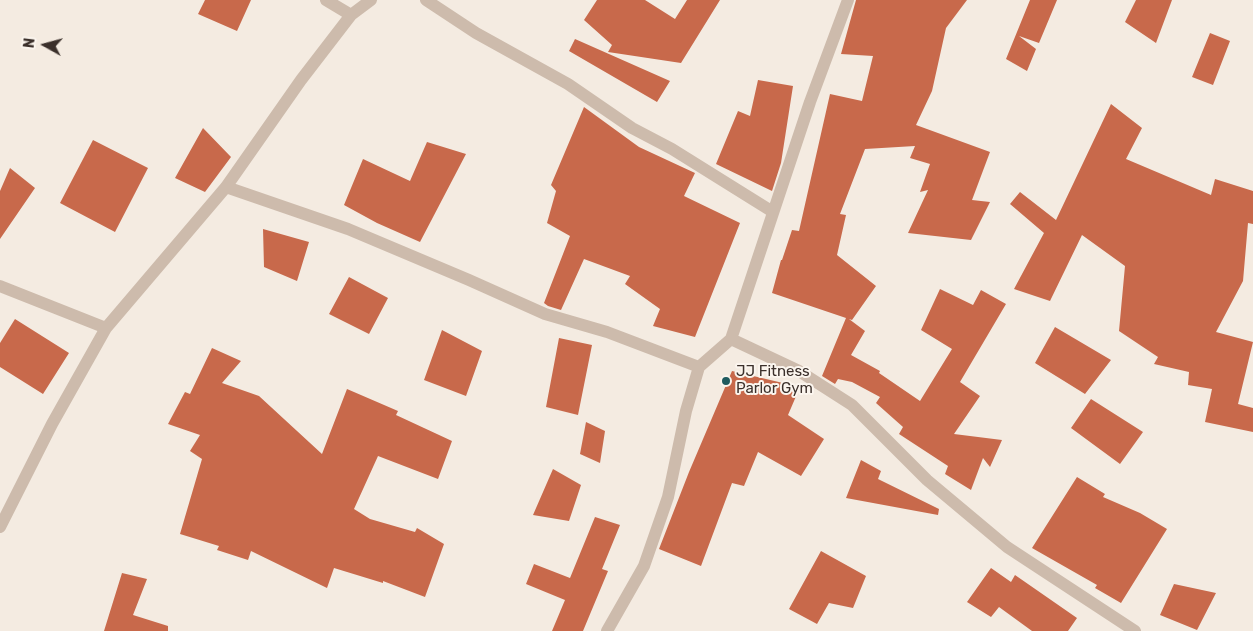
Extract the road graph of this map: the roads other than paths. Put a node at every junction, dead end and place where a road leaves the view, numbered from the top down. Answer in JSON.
{"nodes":[{"id":1,"x":326,"y":0,"type":"edge"},
{"id":2,"x":371,"y":0,"type":"edge"},
{"id":3,"x":426,"y":0,"type":"edge"},
{"id":4,"x":848,"y":0,"type":"edge"},
{"id":5,"x":352,"y":15,"type":"junction"},
{"id":6,"x":226,"y":187,"type":"junction"},
{"id":7,"x":773,"y":212,"type":"junction"},
{"id":8,"x":0,"y":286,"type":"edge"},
{"id":9,"x":106,"y":328,"type":"junction"},
{"id":10,"x":731,"y":340,"type":"junction"},
{"id":11,"x":699,"y":367,"type":"junction"},
{"id":12,"x":0,"y":527,"type":"edge"},
{"id":13,"x":607,"y":631,"type":"edge"},
{"id":14,"x":1135,"y":631,"type":"edge"}],
"edges":[{"from":1,"to":5,"type":"street"},
{"from":2,"to":5,"type":"street"},
{"from":3,"to":7,"type":"street"},
{"from":4,"to":7,"type":"street"},
{"from":5,"to":6,"type":"street"},
{"from":6,"to":9,"type":"street"},
{"from":6,"to":11,"type":"street"},
{"from":7,"to":10,"type":"street"},
{"from":8,"to":9,"type":"street"},
{"from":9,"to":12,"type":"street"},
{"from":10,"to":11,"type":"street"},
{"from":10,"to":14,"type":"street"},
{"from":11,"to":13,"type":"street"}]}
